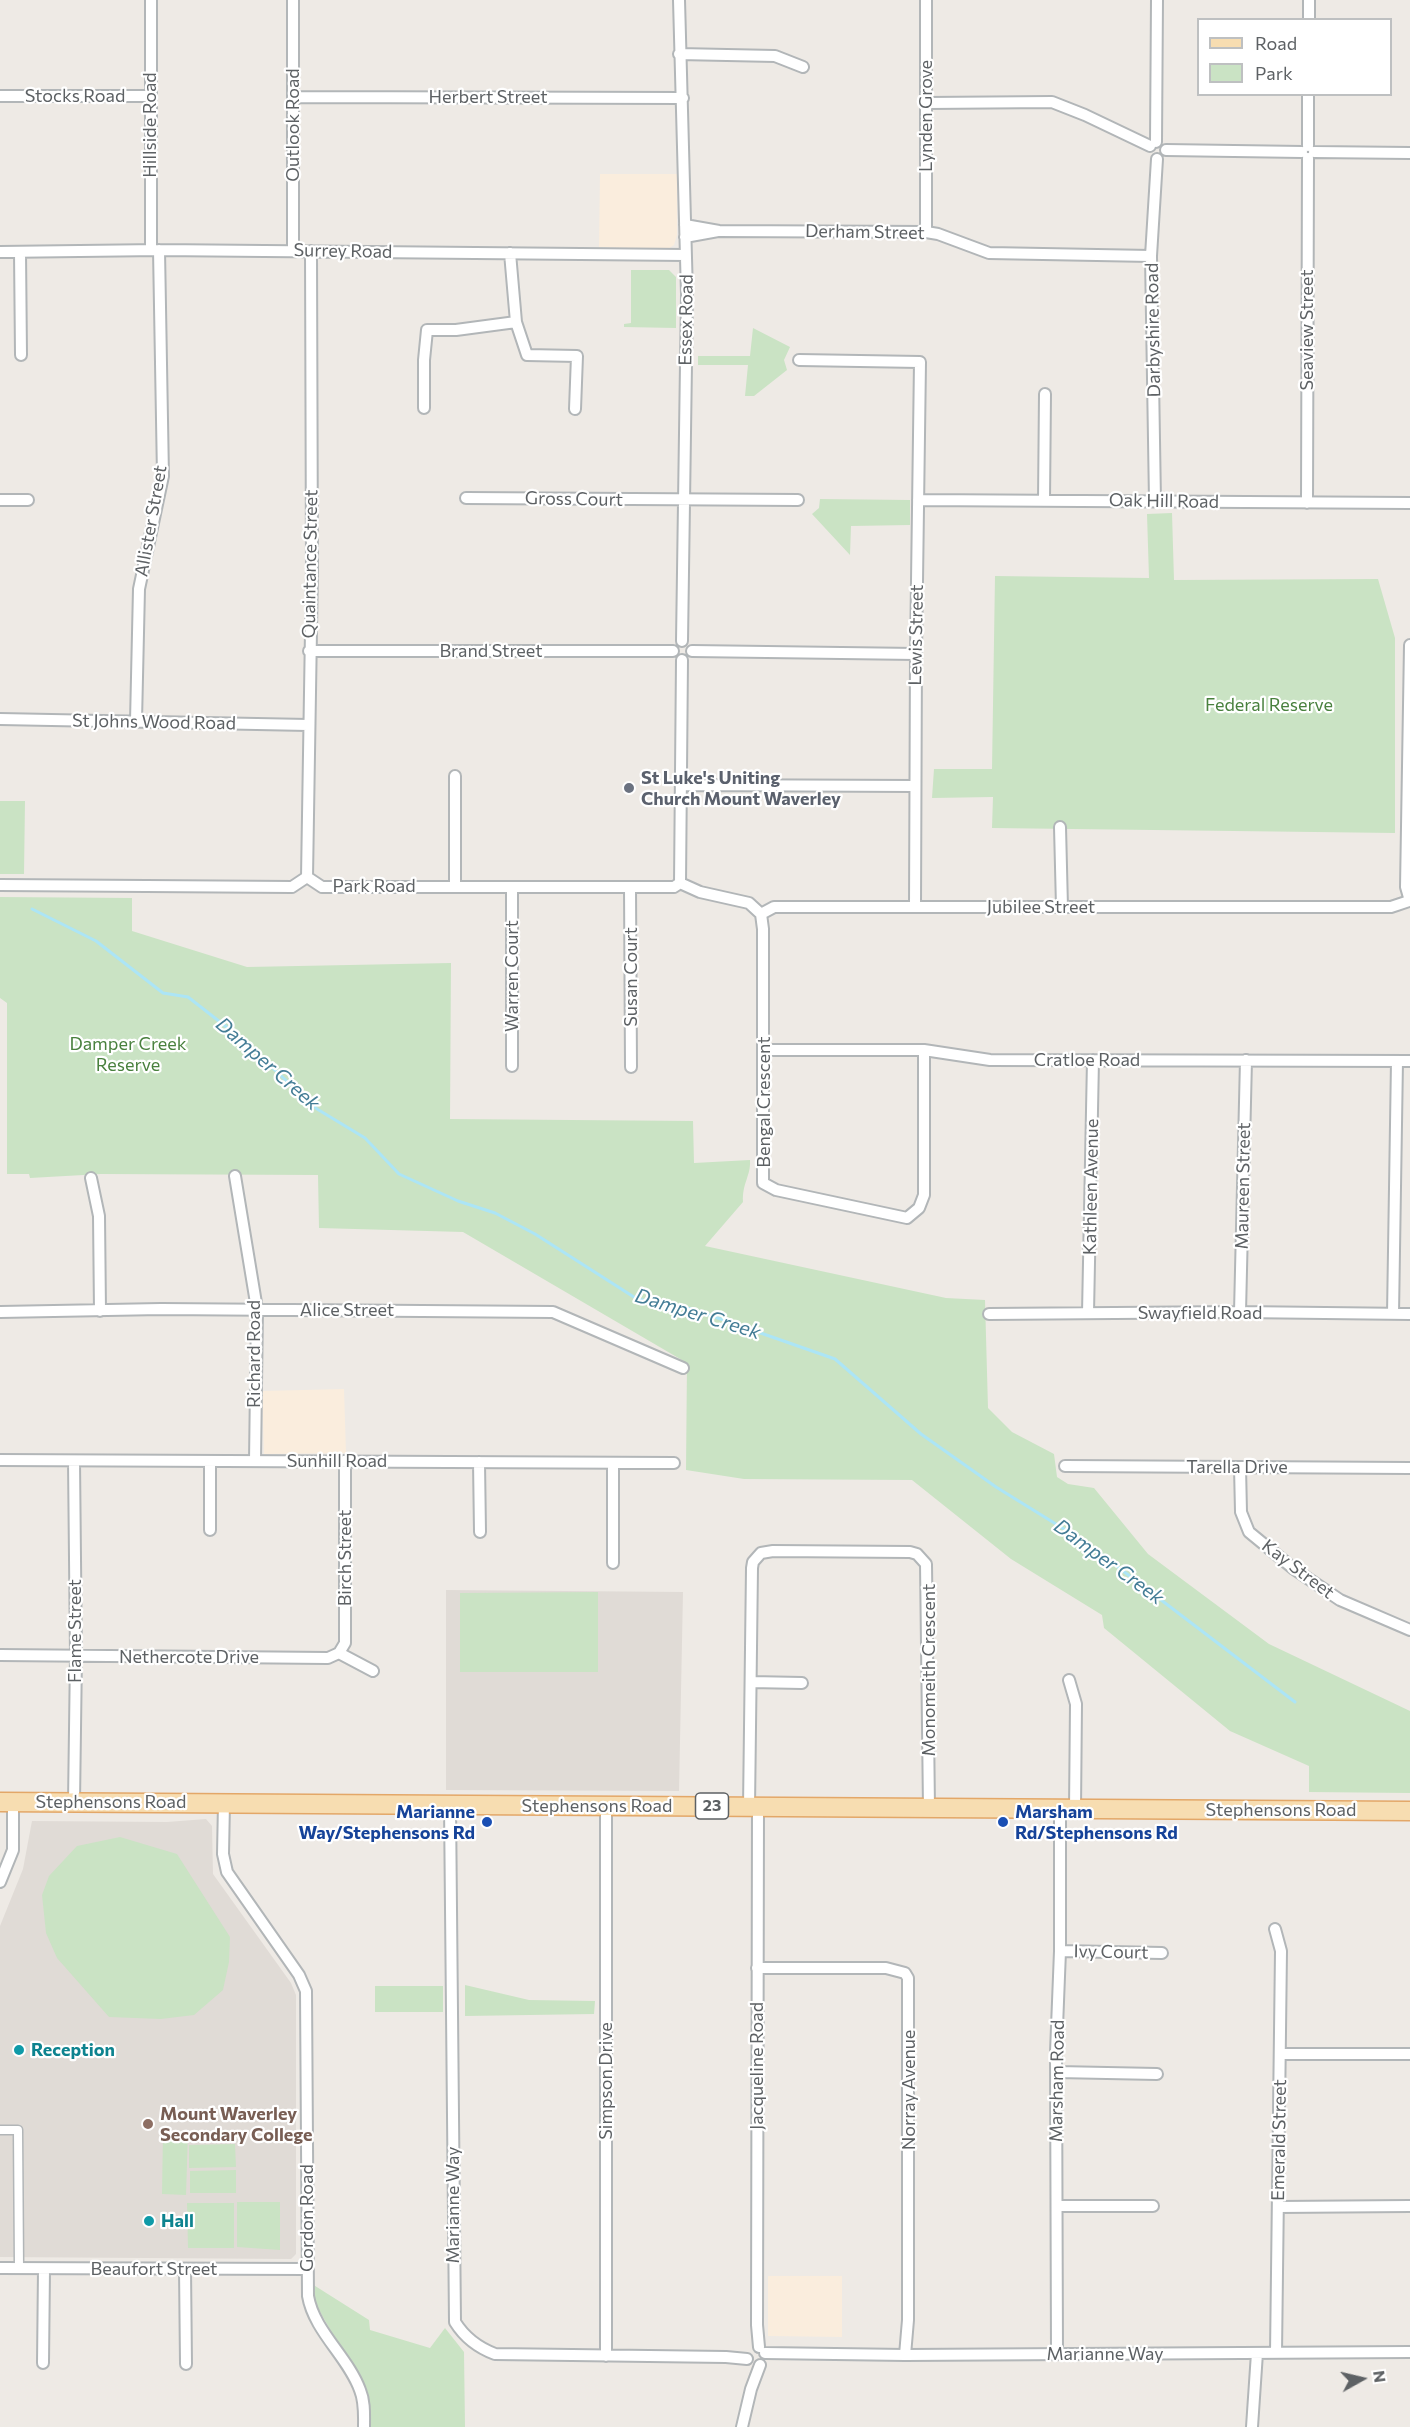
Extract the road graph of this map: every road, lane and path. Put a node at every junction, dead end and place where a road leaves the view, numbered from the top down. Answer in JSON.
{"nodes":[{"id":1,"x":151,"y":0,"type":"edge"},
{"id":2,"x":293,"y":0,"type":"edge"},
{"id":3,"x":679,"y":0,"type":"edge"},
{"id":4,"x":926,"y":0,"type":"edge"},
{"id":5,"x":1157,"y":0,"type":"edge"},
{"id":6,"x":1309,"y":0,"type":"edge"},
{"id":7,"x":1309,"y":18,"type":"edge"},
{"id":8,"x":679,"y":54,"type":"junction"},
{"id":9,"x":803,"y":67,"type":"dead end"},
{"id":10,"x":0,"y":96,"type":"edge"},
{"id":11,"x":149,"y":96,"type":"junction"},
{"id":12,"x":1308,"y":96,"type":"edge"},
{"id":13,"x":294,"y":97,"type":"junction"},
{"id":14,"x":683,"y":98,"type":"junction"},
{"id":15,"x":927,"y":104,"type":"junction"},
{"id":16,"x":1153,"y":144,"type":"junction"},
{"id":17,"x":1166,"y":150,"type":"junction"},
{"id":18,"x":1308,"y":152,"type":"junction"},
{"id":19,"x":1410,"y":153,"type":"edge"},
{"id":20,"x":1157,"y":159,"type":"junction"},
{"id":21,"x":685,"y":231,"type":"junction"},
{"id":22,"x":926,"y":232,"type":"junction"},
{"id":23,"x":155,"y":250,"type":"junction"},
{"id":24,"x":311,"y":250,"type":"junction"},
{"id":25,"x":293,"y":251,"type":"junction"},
{"id":26,"x":0,"y":252,"type":"edge"},
{"id":27,"x":20,"y":252,"type":"junction"},
{"id":28,"x":510,"y":253,"type":"junction"},
{"id":29,"x":686,"y":255,"type":"junction"},
{"id":30,"x":1151,"y":256,"type":"junction"},
{"id":31,"x":516,"y":322,"type":"junction"},
{"id":32,"x":21,"y":355,"type":"dead end"},
{"id":33,"x":799,"y":360,"type":"dead end"},
{"id":34,"x":1045,"y":394,"type":"dead end"},
{"id":35,"x":424,"y":408,"type":"dead end"},
{"id":36,"x":576,"y":408,"type":"dead end"},
{"id":37,"x":466,"y":498,"type":"dead end"},
{"id":38,"x":0,"y":500,"type":"edge"},
{"id":39,"x":28,"y":500,"type":"dead end"},
{"id":40,"x":683,"y":500,"type":"junction"},
{"id":41,"x":798,"y":500,"type":"dead end"},
{"id":42,"x":918,"y":500,"type":"junction"},
{"id":43,"x":1044,"y":500,"type":"junction"},
{"id":44,"x":1155,"y":501,"type":"junction"},
{"id":45,"x":1307,"y":503,"type":"junction"},
{"id":46,"x":1410,"y":503,"type":"edge"},
{"id":47,"x":682,"y":641,"type":"junction"},
{"id":48,"x":1410,"y":646,"type":"edge"},
{"id":49,"x":309,"y":651,"type":"junction"},
{"id":50,"x":673,"y":651,"type":"junction"},
{"id":51,"x":692,"y":651,"type":"junction"},
{"id":52,"x":916,"y":654,"type":"junction"},
{"id":53,"x":682,"y":660,"type":"junction"},
{"id":54,"x":0,"y":719,"type":"edge"},
{"id":55,"x":136,"y":721,"type":"junction"},
{"id":56,"x":308,"y":725,"type":"junction"},
{"id":57,"x":1409,"y":771,"type":"edge"},
{"id":58,"x":456,"y":776,"type":"dead end"},
{"id":59,"x":682,"y":785,"type":"junction"},
{"id":60,"x":915,"y":786,"type":"junction"},
{"id":61,"x":1060,"y":828,"type":"dead end"},
{"id":62,"x":307,"y":877,"type":"junction"},
{"id":63,"x":680,"y":883,"type":"junction"},
{"id":64,"x":0,"y":885,"type":"edge"},
{"id":65,"x":455,"y":886,"type":"junction"},
{"id":66,"x":512,"y":887,"type":"junction"},
{"id":67,"x":630,"y":887,"type":"junction"},
{"id":68,"x":1410,"y":901,"type":"edge"},
{"id":69,"x":915,"y":907,"type":"junction"},
{"id":70,"x":1062,"y":907,"type":"junction"},
{"id":71,"x":761,"y":914,"type":"junction"},
{"id":72,"x":764,"y":1050,"type":"junction"},
{"id":73,"x":924,"y":1050,"type":"junction"},
{"id":74,"x":1093,"y":1060,"type":"junction"},
{"id":75,"x":1245,"y":1060,"type":"junction"},
{"id":76,"x":1397,"y":1061,"type":"junction"},
{"id":77,"x":1410,"y":1061,"type":"edge"},
{"id":78,"x":512,"y":1066,"type":"dead end"},
{"id":79,"x":631,"y":1067,"type":"dead end"},
{"id":80,"x":235,"y":1176,"type":"dead end"},
{"id":81,"x":91,"y":1178,"type":"dead end"},
{"id":82,"x":257,"y":1309,"type":"junction"},
{"id":83,"x":100,"y":1311,"type":"junction"},
{"id":84,"x":0,"y":1312,"type":"edge"},
{"id":85,"x":1240,"y":1312,"type":"junction"},
{"id":86,"x":1088,"y":1313,"type":"junction"},
{"id":87,"x":989,"y":1314,"type":"dead end"},
{"id":88,"x":1393,"y":1314,"type":"junction"},
{"id":89,"x":1410,"y":1314,"type":"edge"},
{"id":90,"x":683,"y":1368,"type":"dead end"},
{"id":91,"x":0,"y":1460,"type":"edge"},
{"id":92,"x":74,"y":1461,"type":"junction"},
{"id":93,"x":210,"y":1461,"type":"junction"},
{"id":94,"x":255,"y":1461,"type":"junction"},
{"id":95,"x":345,"y":1461,"type":"junction"},
{"id":96,"x":479,"y":1462,"type":"junction"},
{"id":97,"x":613,"y":1463,"type":"junction"},
{"id":98,"x":674,"y":1463,"type":"dead end"},
{"id":99,"x":1065,"y":1466,"type":"dead end"},
{"id":100,"x":1240,"y":1467,"type":"junction"},
{"id":101,"x":1410,"y":1468,"type":"edge"},
{"id":102,"x":210,"y":1530,"type":"dead end"},
{"id":103,"x":480,"y":1532,"type":"dead end"},
{"id":104,"x":613,"y":1563,"type":"dead end"},
{"id":105,"x":1410,"y":1630,"type":"edge"},
{"id":106,"x":339,"y":1653,"type":"junction"},
{"id":107,"x":0,"y":1655,"type":"edge"},
{"id":108,"x":76,"y":1656,"type":"junction"},
{"id":109,"x":373,"y":1671,"type":"dead end"},
{"id":110,"x":1069,"y":1680,"type":"dead end"},
{"id":111,"x":751,"y":1682,"type":"junction"},
{"id":112,"x":802,"y":1683,"type":"dead end"},
{"id":113,"x":7,"y":1802,"type":"edge"},
{"id":114,"x":74,"y":1802,"type":"junction"},
{"id":115,"x":224,"y":1803,"type":"junction"},
{"id":116,"x":450,"y":1805,"type":"junction"},
{"id":117,"x":606,"y":1806,"type":"junction"},
{"id":118,"x":753,"y":1807,"type":"junction"},
{"id":119,"x":929,"y":1808,"type":"junction"},
{"id":120,"x":1068,"y":1809,"type":"junction"},
{"id":121,"x":1410,"y":1811,"type":"edge"},
{"id":122,"x":0,"y":1882,"type":"edge"},
{"id":123,"x":1275,"y":1929,"type":"dead end"},
{"id":124,"x":1060,"y":1951,"type":"junction"},
{"id":125,"x":1162,"y":1953,"type":"dead end"},
{"id":126,"x":758,"y":1968,"type":"junction"},
{"id":127,"x":1281,"y":2054,"type":"junction"},
{"id":128,"x":1410,"y":2054,"type":"edge"},
{"id":129,"x":1057,"y":2072,"type":"junction"},
{"id":130,"x":1157,"y":2074,"type":"dead end"},
{"id":131,"x":0,"y":2130,"type":"edge"},
{"id":132,"x":1057,"y":2205,"type":"junction"},
{"id":133,"x":1153,"y":2206,"type":"dead end"},
{"id":134,"x":1278,"y":2206,"type":"junction"},
{"id":135,"x":1410,"y":2206,"type":"edge"},
{"id":136,"x":0,"y":2268,"type":"edge"},
{"id":137,"x":19,"y":2268,"type":"junction"},
{"id":138,"x":44,"y":2269,"type":"junction"},
{"id":139,"x":184,"y":2269,"type":"junction"},
{"id":140,"x":307,"y":2270,"type":"junction"},
{"id":141,"x":1410,"y":2352,"type":"edge"},
{"id":142,"x":1257,"y":2353,"type":"junction"},
{"id":143,"x":1276,"y":2353,"type":"junction"},
{"id":144,"x":1057,"y":2354,"type":"junction"},
{"id":145,"x":905,"y":2355,"type":"junction"},
{"id":146,"x":606,"y":2356,"type":"junction"},
{"id":147,"x":756,"y":2356,"type":"junction"},
{"id":148,"x":43,"y":2363,"type":"dead end"},
{"id":149,"x":186,"y":2364,"type":"dead end"},
{"id":150,"x":364,"y":2427,"type":"edge"},
{"id":151,"x":742,"y":2427,"type":"edge"},
{"id":152,"x":1252,"y":2427,"type":"edge"}],
"edges":[{"from":1,"to":11,"type":"street","name":"Hillside Road"},
{"from":2,"to":13,"type":"street","name":"Outlook Road"},
{"from":3,"to":8,"type":"street","name":"Essex Road"},
{"from":4,"to":15,"type":"street","name":"Lynden Grove"},
{"from":5,"to":16,"type":"street"},
{"from":6,"to":7,"type":"street"},
{"from":8,"to":9,"type":"street"},
{"from":8,"to":14,"type":"street","name":"Essex Road"},
{"from":10,"to":11,"type":"street","name":"Stocks Road"},
{"from":11,"to":23,"type":"street","name":"Hillside Road"},
{"from":12,"to":18,"type":"street","name":"Seaview Street"},
{"from":13,"to":14,"type":"street","name":"Herbert Street"},
{"from":13,"to":25,"type":"street","name":"Outlook Road"},
{"from":14,"to":21,"type":"street","name":"Essex Road"},
{"from":15,"to":16,"type":"street"},
{"from":15,"to":22,"type":"street","name":"Lynden Grove"},
{"from":16,"to":17,"type":"street"},
{"from":16,"to":20,"type":"street"},
{"from":17,"to":18,"type":"street"},
{"from":17,"to":20,"type":"street"},
{"from":18,"to":19,"type":"street"},
{"from":18,"to":45,"type":"street","name":"Seaview Street"},
{"from":20,"to":30,"type":"street","name":"Darbyshire Road"},
{"from":21,"to":22,"type":"street","name":"Derham Street"},
{"from":21,"to":29,"type":"street","name":"Essex Road"},
{"from":22,"to":30,"type":"street","name":"Derham Street"},
{"from":23,"to":25,"type":"street","name":"Surrey Road"},
{"from":23,"to":27,"type":"street","name":"Surrey Road"},
{"from":23,"to":55,"type":"street","name":"Allister Street"},
{"from":24,"to":25,"type":"street","name":"Surrey Road"},
{"from":24,"to":28,"type":"street","name":"Surrey Road"},
{"from":24,"to":49,"type":"street","name":"Quaintance Street"},
{"from":26,"to":27,"type":"street","name":"Surrey Road"},
{"from":27,"to":32,"type":"street"},
{"from":28,"to":29,"type":"street","name":"Surrey Road"},
{"from":28,"to":31,"type":"street"},
{"from":29,"to":40,"type":"street","name":"Essex Road"},
{"from":30,"to":44,"type":"street","name":"Darbyshire Road"},
{"from":31,"to":35,"type":"street"},
{"from":31,"to":36,"type":"street"},
{"from":33,"to":42,"type":"street","name":"Lewis Street"},
{"from":34,"to":43,"type":"street"},
{"from":37,"to":40,"type":"street","name":"Gross Court"},
{"from":38,"to":39,"type":"street"},
{"from":40,"to":41,"type":"street","name":"Gross Court"},
{"from":40,"to":47,"type":"street","name":"Essex Road"},
{"from":42,"to":43,"type":"street","name":"Oak Hill Road"},
{"from":42,"to":52,"type":"street","name":"Lewis Street"},
{"from":43,"to":44,"type":"street","name":"Oak Hill Road"},
{"from":44,"to":45,"type":"street","name":"Oak Hill Road"},
{"from":45,"to":46,"type":"street","name":"Oak Hill Road"},
{"from":47,"to":50,"type":"street"},
{"from":47,"to":51,"type":"street"},
{"from":48,"to":57,"type":"street"},
{"from":49,"to":50,"type":"street","name":"Brand Street"},
{"from":49,"to":56,"type":"street","name":"Quaintance Street"},
{"from":50,"to":53,"type":"street"},
{"from":51,"to":52,"type":"street"},
{"from":51,"to":53,"type":"street"},
{"from":52,"to":60,"type":"street","name":"Lewis Street"},
{"from":53,"to":59,"type":"street"},
{"from":54,"to":55,"type":"street","name":"St Johns Wood Road"},
{"from":55,"to":56,"type":"street","name":"St Johns Wood Road"},
{"from":56,"to":62,"type":"street","name":"Quaintance Street"},
{"from":57,"to":68,"type":"street"},
{"from":58,"to":65,"type":"street"},
{"from":59,"to":60,"type":"street"},
{"from":59,"to":63,"type":"street"},
{"from":60,"to":69,"type":"street","name":"Lewis Street"},
{"from":61,"to":70,"type":"street"},
{"from":62,"to":64,"type":"street","name":"Park Road"},
{"from":62,"to":65,"type":"street","name":"Park Road"},
{"from":63,"to":67,"type":"street","name":"Park Road"},
{"from":63,"to":71,"type":"street"},
{"from":65,"to":66,"type":"street","name":"Park Road"},
{"from":66,"to":67,"type":"street","name":"Park Road"},
{"from":66,"to":78,"type":"street","name":"Warren Court"},
{"from":67,"to":79,"type":"street","name":"Susan Court"},
{"from":68,"to":70,"type":"street","name":"Jubilee Street"},
{"from":69,"to":70,"type":"street","name":"Jubilee Street"},
{"from":69,"to":71,"type":"street","name":"Jubilee Street"},
{"from":71,"to":72,"type":"street","name":"Bengal Crescent"},
{"from":72,"to":73,"type":"street","name":"Cratloe Road"},
{"from":72,"to":73,"type":"street","name":"Bengal Crescent"},
{"from":73,"to":74,"type":"street","name":"Cratloe Road"},
{"from":74,"to":75,"type":"street","name":"Cratloe Road"},
{"from":74,"to":86,"type":"street","name":"Kathleen Avenue"},
{"from":75,"to":76,"type":"street","name":"Cratloe Road"},
{"from":75,"to":85,"type":"street","name":"Maureen Street"},
{"from":76,"to":77,"type":"street","name":"Cratloe Road"},
{"from":76,"to":88,"type":"street"},
{"from":80,"to":82,"type":"street","name":"Richard Road"},
{"from":81,"to":83,"type":"street"},
{"from":82,"to":83,"type":"street","name":"Alice Street"},
{"from":82,"to":90,"type":"street","name":"Alice Street"},
{"from":82,"to":94,"type":"street","name":"Richard Road"},
{"from":83,"to":84,"type":"street","name":"Alice Street"},
{"from":85,"to":86,"type":"street","name":"Swayfield Road"},
{"from":85,"to":88,"type":"street","name":"Swayfield Road"},
{"from":86,"to":87,"type":"street","name":"Swayfield Road"},
{"from":88,"to":89,"type":"street","name":"Swayfield Road"},
{"from":91,"to":92,"type":"street","name":"Sunhill Road"},
{"from":92,"to":93,"type":"street","name":"Sunhill Road"},
{"from":92,"to":108,"type":"street","name":"Flame Street"},
{"from":93,"to":94,"type":"street","name":"Sunhill Road"},
{"from":93,"to":102,"type":"street"},
{"from":94,"to":95,"type":"street","name":"Sunhill Road"},
{"from":95,"to":96,"type":"street","name":"Sunhill Road"},
{"from":95,"to":106,"type":"street","name":"Birch Street"},
{"from":96,"to":97,"type":"street","name":"Sunhill Road"},
{"from":96,"to":103,"type":"street"},
{"from":97,"to":98,"type":"street","name":"Sunhill Road"},
{"from":97,"to":104,"type":"street"},
{"from":99,"to":100,"type":"street","name":"Tarella Drive"},
{"from":100,"to":101,"type":"street","name":"Tarella Drive"},
{"from":100,"to":105,"type":"street","name":"Kay Street"},
{"from":106,"to":108,"type":"street","name":"Nethercote Drive"},
{"from":106,"to":109,"type":"street"},
{"from":107,"to":108,"type":"street","name":"Nethercote Drive"},
{"from":108,"to":114,"type":"street","name":"Flame Street"},
{"from":110,"to":120,"type":"street","name":"Marsham Road"},
{"from":111,"to":112,"type":"street"},
{"from":111,"to":118,"type":"street","name":"Monomeith Crescent"},
{"from":111,"to":119,"type":"street","name":"Monomeith Crescent"},
{"from":113,"to":114,"type":"main road","name":"Stephensons Road","number":"23"},
{"from":113,"to":122,"type":"street"},
{"from":114,"to":115,"type":"main road","name":"Stephensons Road","number":"23"},
{"from":115,"to":116,"type":"main road","name":"Stephensons Road","number":"23"},
{"from":115,"to":140,"type":"street","name":"Gordon Road"},
{"from":116,"to":117,"type":"main road","name":"Stephensons Road","number":"23"},
{"from":116,"to":146,"type":"street","name":"Marianne Way"},
{"from":117,"to":118,"type":"main road","name":"Stephensons Road","number":"23"},
{"from":117,"to":146,"type":"street","name":"Simpson Drive"},
{"from":118,"to":119,"type":"main road","name":"Stephensons Road","number":"23"},
{"from":118,"to":126,"type":"street","name":"Jacqueline Road"},
{"from":119,"to":120,"type":"main road","name":"Stephensons Road","number":"23"},
{"from":120,"to":121,"type":"main road","name":"Stephensons Road","number":"23"},
{"from":120,"to":124,"type":"street","name":"Marsham Road"},
{"from":123,"to":127,"type":"street","name":"Emerald Street"},
{"from":124,"to":125,"type":"street","name":"Ivy Court"},
{"from":124,"to":129,"type":"street","name":"Marsham Road"},
{"from":126,"to":145,"type":"street","name":"Norray Avenue"},
{"from":126,"to":147,"type":"street","name":"Jacqueline Road"},
{"from":127,"to":128,"type":"street"},
{"from":127,"to":134,"type":"street","name":"Emerald Street"},
{"from":129,"to":130,"type":"street"},
{"from":129,"to":132,"type":"street","name":"Marsham Road"},
{"from":131,"to":137,"type":"street"},
{"from":132,"to":133,"type":"street"},
{"from":132,"to":144,"type":"street","name":"Marsham Road"},
{"from":134,"to":135,"type":"street"},
{"from":134,"to":143,"type":"street","name":"Emerald Street"},
{"from":136,"to":137,"type":"street","name":"Beaufort Street"},
{"from":137,"to":138,"type":"street","name":"Beaufort Street"},
{"from":138,"to":139,"type":"street","name":"Beaufort Street"},
{"from":138,"to":148,"type":"street"},
{"from":139,"to":140,"type":"street","name":"Beaufort Street"},
{"from":139,"to":149,"type":"street"},
{"from":140,"to":150,"type":"street","name":"Gordon Road"},
{"from":141,"to":143,"type":"street","name":"Marianne Way"},
{"from":142,"to":143,"type":"street","name":"Marianne Way"},
{"from":142,"to":144,"type":"street","name":"Marianne Way"},
{"from":142,"to":152,"type":"street"},
{"from":144,"to":145,"type":"street","name":"Marianne Way"},
{"from":145,"to":147,"type":"street","name":"Marianne Way"},
{"from":146,"to":147,"type":"street","name":"Marianne Way"},
{"from":147,"to":151,"type":"street","name":"Jacqueline Road"}]}
